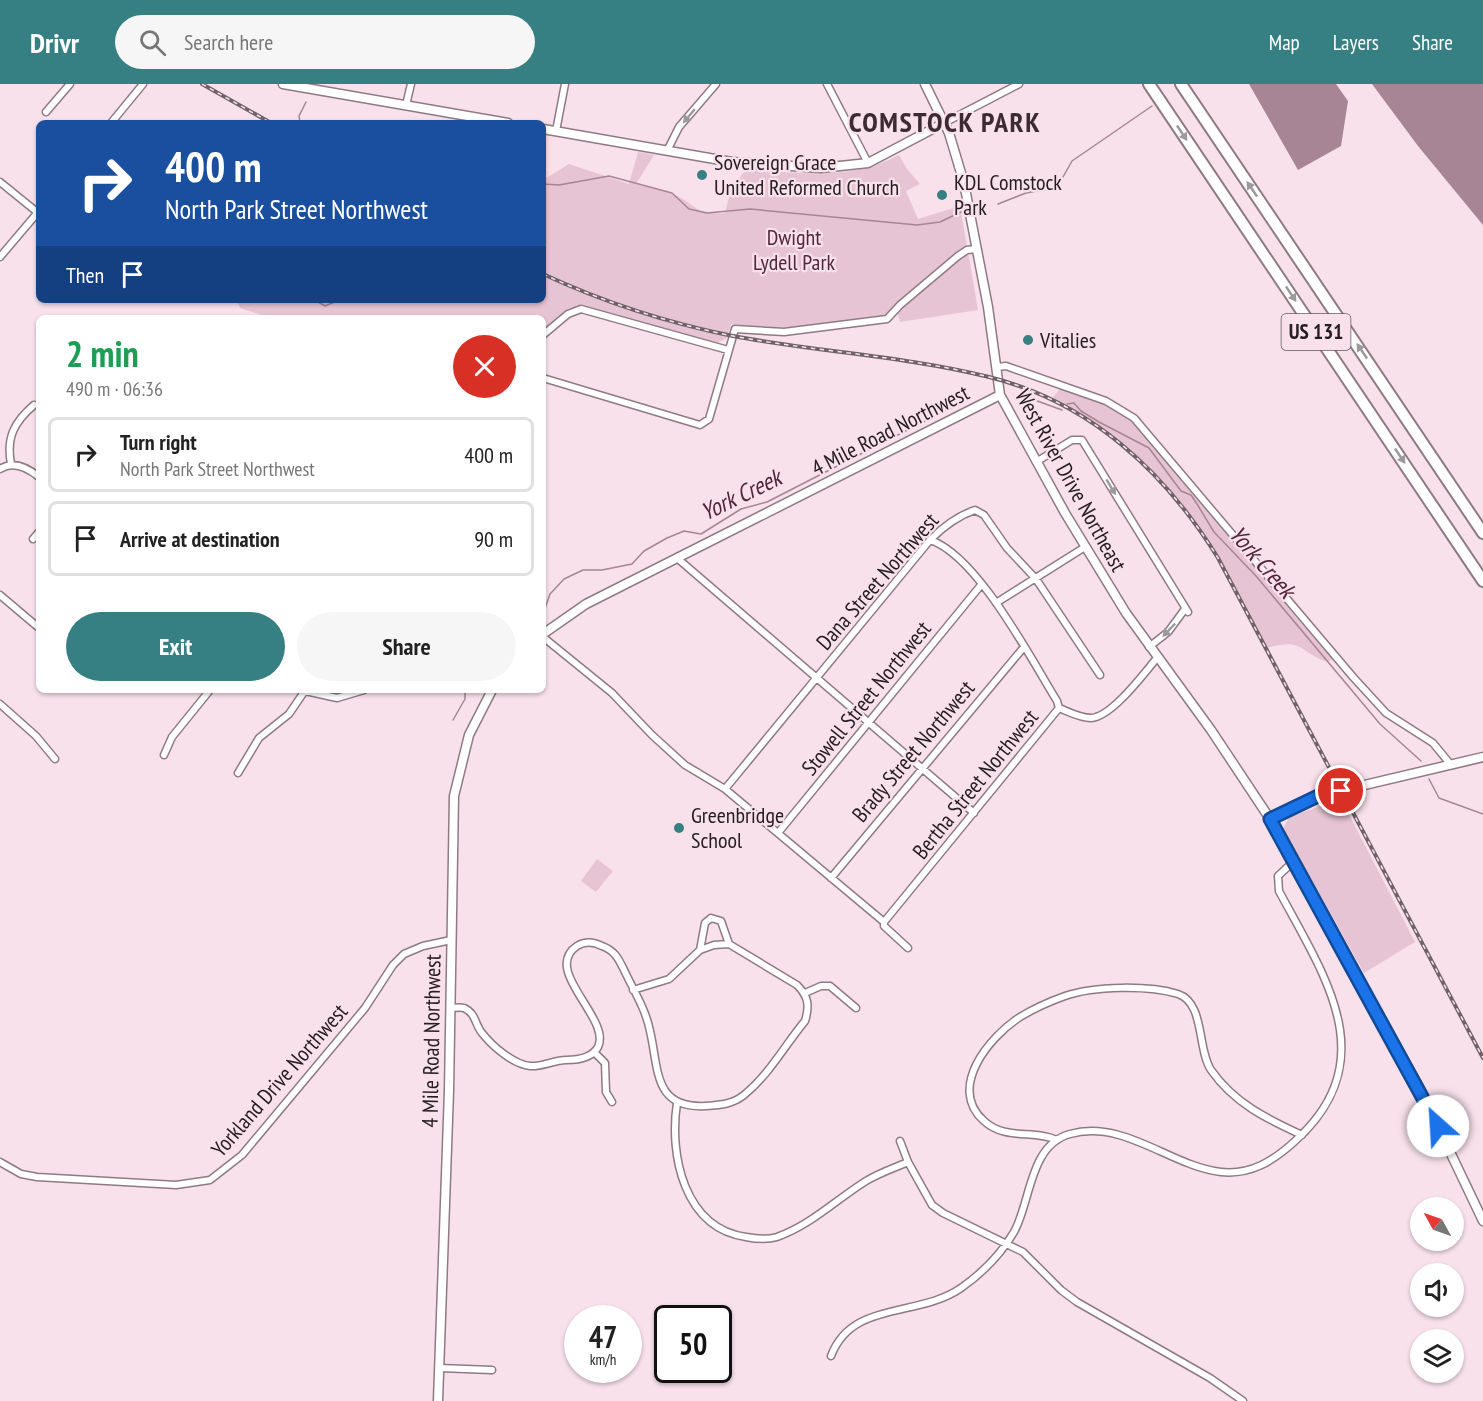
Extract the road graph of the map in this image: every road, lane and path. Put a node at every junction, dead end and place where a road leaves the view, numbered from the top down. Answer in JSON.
{"nodes":[{"id":1,"x":70,"y":84,"type":"edge"},
{"id":2,"x":143,"y":84,"type":"edge"},
{"id":3,"x":283,"y":84,"type":"edge"},
{"id":4,"x":411,"y":84,"type":"edge"},
{"id":5,"x":565,"y":84,"type":"edge"},
{"id":6,"x":716,"y":84,"type":"edge"},
{"id":7,"x":827,"y":84,"type":"edge"},
{"id":8,"x":925,"y":84,"type":"edge"},
{"id":9,"x":1019,"y":84,"type":"edge"},
{"id":10,"x":1149,"y":84,"type":"edge"},
{"id":11,"x":1181,"y":84,"type":"edge"},
{"id":12,"x":406,"y":105,"type":"junction"},
{"id":13,"x":46,"y":112,"type":"dead end"},
{"id":14,"x":113,"y":120,"type":"edge"},
{"id":15,"x":491,"y":120,"type":"edge"},
{"id":16,"x":944,"y":123,"type":"junction"},
{"id":17,"x":546,"y":129,"type":"edge"},
{"id":18,"x":556,"y":131,"type":"junction"},
{"id":19,"x":667,"y":152,"type":"junction"},
{"id":20,"x":868,"y":163,"type":"junction"},
{"id":21,"x":0,"y":182,"type":"edge"},
{"id":22,"x":36,"y":210,"type":"edge"},
{"id":23,"x":36,"y":214,"type":"edge"},
{"id":24,"x":976,"y":249,"type":"junction"},
{"id":25,"x":0,"y":257,"type":"edge"},
{"id":26,"x":546,"y":333,"type":"edge"},
{"id":27,"x":728,"y":350,"type":"junction"},
{"id":28,"x":997,"y":367,"type":"junction"},
{"id":29,"x":546,"y":379,"type":"edge"},
{"id":30,"x":1000,"y":395,"type":"junction"},
{"id":31,"x":34,"y":405,"type":"dead end"},
{"id":32,"x":1036,"y":462,"type":"junction"},
{"id":33,"x":11,"y":464,"type":"junction"},
{"id":34,"x":0,"y":469,"type":"edge"},
{"id":35,"x":36,"y":475,"type":"edge"},
{"id":36,"x":1483,"y":533,"type":"edge"},
{"id":37,"x":36,"y":536,"type":"edge"},
{"id":38,"x":33,"y":539,"type":"dead end"},
{"id":39,"x":930,"y":540,"type":"junction"},
{"id":40,"x":1085,"y":547,"type":"junction"},
{"id":41,"x":677,"y":558,"type":"junction"},
{"id":42,"x":1036,"y":579,"type":"junction"},
{"id":43,"x":1483,"y":581,"type":"edge"},
{"id":44,"x":981,"y":585,"type":"junction"},
{"id":45,"x":0,"y":595,"type":"edge"},
{"id":46,"x":996,"y":603,"type":"junction"},
{"id":47,"x":36,"y":625,"type":"edge"},
{"id":48,"x":546,"y":634,"type":"edge"},
{"id":49,"x":546,"y":638,"type":"edge"},
{"id":50,"x":1024,"y":647,"type":"junction"},
{"id":51,"x":1149,"y":647,"type":"junction"},
{"id":52,"x":1157,"y":658,"type":"junction"},
{"id":53,"x":1100,"y":675,"type":"dead end"},
{"id":54,"x":816,"y":679,"type":"junction"},
{"id":55,"x":208,"y":693,"type":"edge"},
{"id":56,"x":302,"y":693,"type":"edge"},
{"id":57,"x":313,"y":693,"type":"edge"},
{"id":58,"x":354,"y":693,"type":"edge"},
{"id":59,"x":490,"y":693,"type":"edge"},
{"id":60,"x":0,"y":704,"type":"edge"},
{"id":61,"x":1059,"y":708,"type":"junction"},
{"id":62,"x":868,"y":724,"type":"junction"},
{"id":63,"x":164,"y":755,"type":"dead end"},
{"id":64,"x":1483,"y":757,"type":"edge"},
{"id":65,"x":55,"y":759,"type":"dead end"},
{"id":66,"x":1451,"y":765,"type":"junction"},
{"id":67,"x":922,"y":768,"type":"junction"},
{"id":68,"x":238,"y":773,"type":"dead end"},
{"id":69,"x":725,"y":789,"type":"junction"},
{"id":70,"x":974,"y":813,"type":"junction"},
{"id":71,"x":1270,"y":819,"type":"junction"},
{"id":72,"x":778,"y":833,"type":"junction"},
{"id":73,"x":1294,"y":861,"type":"junction"},
{"id":74,"x":831,"y":878,"type":"junction"},
{"id":75,"x":884,"y":922,"type":"junction"},
{"id":76,"x":451,"y":940,"type":"junction"},
{"id":77,"x":729,"y":944,"type":"junction"},
{"id":78,"x":908,"y":948,"type":"dead end"},
{"id":79,"x":700,"y":950,"type":"junction"},
{"id":80,"x":633,"y":990,"type":"junction"},
{"id":81,"x":805,"y":993,"type":"junction"},
{"id":82,"x":450,"y":1008,"type":"junction"},
{"id":83,"x":856,"y":1008,"type":"dead end"},
{"id":84,"x":594,"y":1053,"type":"junction"},
{"id":85,"x":612,"y":1102,"type":"dead end"},
{"id":86,"x":677,"y":1102,"type":"junction"},
{"id":87,"x":1302,"y":1135,"type":"junction"},
{"id":88,"x":1057,"y":1140,"type":"junction"},
{"id":89,"x":900,"y":1141,"type":"dead end"},
{"id":90,"x":0,"y":1162,"type":"edge"},
{"id":91,"x":908,"y":1162,"type":"junction"},
{"id":92,"x":1483,"y":1221,"type":"edge"},
{"id":93,"x":1007,"y":1242,"type":"junction"},
{"id":94,"x":831,"y":1356,"type":"dead end"},
{"id":95,"x":439,"y":1368,"type":"junction"},
{"id":96,"x":492,"y":1370,"type":"dead end"},
{"id":97,"x":438,"y":1401,"type":"edge"},
{"id":98,"x":1243,"y":1401,"type":"edge"}],
"edges":[{"from":1,"to":13,"type":"street"},
{"from":2,"to":14,"type":"street"},
{"from":3,"to":12,"type":"main road"},
{"from":4,"to":12,"type":"street"},
{"from":5,"to":18,"type":"street"},
{"from":6,"to":19,"type":"street","one_way":true},
{"from":7,"to":20,"type":"street"},
{"from":8,"to":16,"type":"main road","name":"West River Drive Northeast"},
{"from":9,"to":16,"type":"street"},
{"from":10,"to":43,"type":"highway","number":"US 131","one_way":true},
{"from":36,"to":11,"type":"highway","number":"US 131","one_way":true},
{"from":12,"to":15,"type":"main road"},
{"from":16,"to":20,"type":"main road"},
{"from":16,"to":24,"type":"main road","name":"West River Drive Northeast"},
{"from":17,"to":18,"type":"main road"},
{"from":18,"to":19,"type":"main road"},
{"from":19,"to":20,"type":"main road"},
{"from":21,"to":22,"type":"street"},
{"from":23,"to":25,"type":"street"},
{"from":24,"to":27,"type":"street"},
{"from":24,"to":28,"type":"main road","name":"West River Drive Northeast"},
{"from":26,"to":27,"type":"street"},
{"from":27,"to":29,"type":"street"},
{"from":28,"to":30,"type":"main road","name":"West River Drive Northeast"},
{"from":28,"to":66,"type":"street"},
{"from":30,"to":32,"type":"main road","name":"West River Drive Northeast"},
{"from":30,"to":41,"type":"main road","name":"4 Mile Road Northwest"},
{"from":31,"to":33,"type":"street"},
{"from":32,"to":40,"type":"main road","name":"West River Drive Northeast"},
{"from":32,"to":51,"type":"street","one_way":true},
{"from":33,"to":34,"type":"street"},
{"from":33,"to":35,"type":"street"},
{"from":37,"to":38,"type":"street"},
{"from":39,"to":42,"type":"street","name":"Dana Street Northwest"},
{"from":39,"to":44,"type":"street"},
{"from":39,"to":54,"type":"street","name":"Dana Street Northwest"},
{"from":40,"to":42,"type":"street"},
{"from":40,"to":51,"type":"main road","name":"West River Drive Northeast"},
{"from":41,"to":48,"type":"main road","name":"4 Mile Road Northwest"},
{"from":41,"to":54,"type":"street"},
{"from":42,"to":46,"type":"street"},
{"from":42,"to":53,"type":"street","name":"Dana Street Northwest"},
{"from":44,"to":46,"type":"street"},
{"from":44,"to":62,"type":"street","name":"Stowell Street Northwest"},
{"from":45,"to":47,"type":"street"},
{"from":46,"to":50,"type":"street"},
{"from":49,"to":69,"type":"street"},
{"from":50,"to":61,"type":"street"},
{"from":50,"to":67,"type":"street","name":"Brady Street Northwest"},
{"from":51,"to":52,"type":"main road","name":"West River Drive Northeast"},
{"from":52,"to":61,"type":"street","name":"Bertha Street Northwest"},
{"from":52,"to":71,"type":"main road","name":"West River Drive Northeast"},
{"from":54,"to":62,"type":"street"},
{"from":54,"to":69,"type":"street","name":"Dana Street Northwest"},
{"from":55,"to":63,"type":"street"},
{"from":56,"to":68,"type":"street"},
{"from":57,"to":58,"type":"street"},
{"from":59,"to":76,"type":"main road","name":"4 Mile Road Northwest"},
{"from":60,"to":65,"type":"street"},
{"from":61,"to":70,"type":"street","name":"Bertha Street Northwest"},
{"from":62,"to":67,"type":"street"},
{"from":62,"to":72,"type":"street","name":"Stowell Street Northwest"},
{"from":64,"to":66,"type":"main road"},
{"from":66,"to":71,"type":"main road"},
{"from":67,"to":70,"type":"street"},
{"from":67,"to":74,"type":"street","name":"Brady Street Northwest"},
{"from":69,"to":72,"type":"street"},
{"from":70,"to":75,"type":"street","name":"Bertha Street Northwest"},
{"from":71,"to":73,"type":"main road","name":"West River Drive Northeast"},
{"from":72,"to":74,"type":"street"},
{"from":73,"to":87,"type":"street"},
{"from":73,"to":92,"type":"main road","name":"West River Drive Northeast"},
{"from":74,"to":75,"type":"street"},
{"from":75,"to":78,"type":"street"},
{"from":76,"to":82,"type":"main road","name":"4 Mile Road Northwest"},
{"from":76,"to":90,"type":"street","name":"Yorkland Drive Northwest"},
{"from":77,"to":79,"type":"street"},
{"from":77,"to":79,"type":"street"},
{"from":77,"to":81,"type":"street"},
{"from":79,"to":80,"type":"street"},
{"from":80,"to":84,"type":"street"},
{"from":80,"to":86,"type":"street"},
{"from":81,"to":83,"type":"street"},
{"from":81,"to":86,"type":"street"},
{"from":82,"to":84,"type":"street"},
{"from":82,"to":95,"type":"main road","name":"4 Mile Road Northwest"},
{"from":84,"to":85,"type":"street"},
{"from":86,"to":91,"type":"street"},
{"from":87,"to":88,"type":"street"},
{"from":87,"to":88,"type":"street"},
{"from":88,"to":93,"type":"street"},
{"from":89,"to":91,"type":"street"},
{"from":91,"to":93,"type":"street"},
{"from":93,"to":94,"type":"street"},
{"from":93,"to":98,"type":"street"},
{"from":95,"to":96,"type":"street"},
{"from":95,"to":97,"type":"main road","name":"4 Mile Road Northwest"}]}
